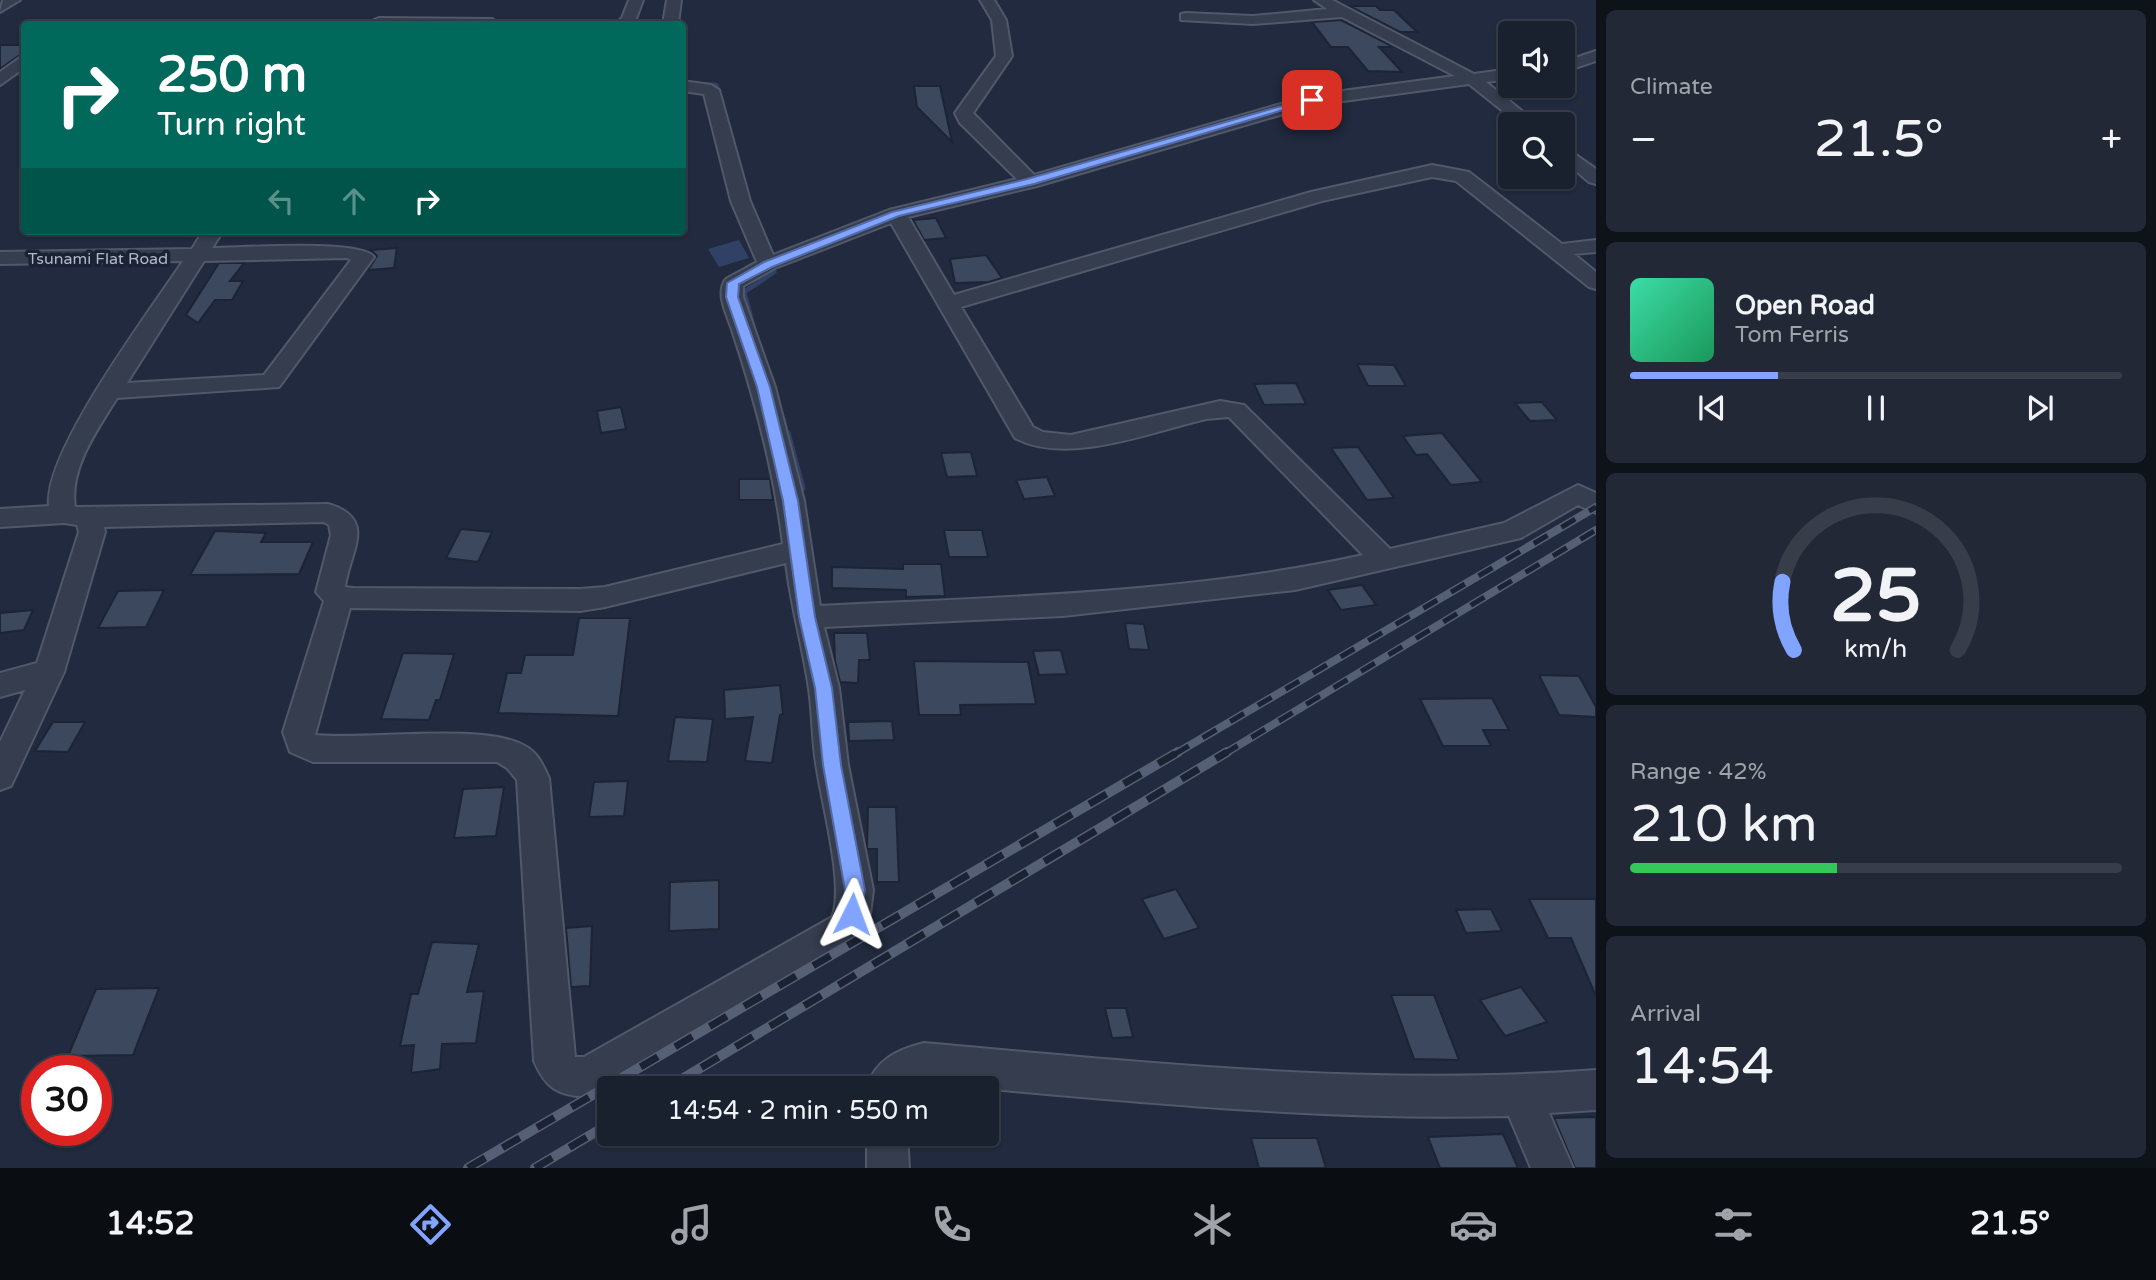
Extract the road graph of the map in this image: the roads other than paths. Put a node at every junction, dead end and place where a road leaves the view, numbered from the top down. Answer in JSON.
{"nodes":[{"id":1,"x":13,"y":0,"type":"edge"},
{"id":2,"x":636,"y":0,"type":"edge"},
{"id":3,"x":674,"y":0,"type":"edge"},
{"id":4,"x":987,"y":0,"type":"edge"},
{"id":5,"x":1321,"y":0,"type":"edge"},
{"id":6,"x":0,"y":8,"type":"edge"},
{"id":7,"x":1344,"y":12,"type":"junction"},
{"id":8,"x":1186,"y":17,"type":"dead end"},
{"id":9,"x":381,"y":20,"type":"edge"},
{"id":10,"x":409,"y":21,"type":"edge"},
{"id":11,"x":629,"y":21,"type":"edge"},
{"id":12,"x":671,"y":21,"type":"edge"},
{"id":13,"x":1,"y":52,"type":"edge"},
{"id":14,"x":21,"y":56,"type":"edge"},
{"id":15,"x":1596,"y":56,"type":"edge"},
{"id":16,"x":21,"y":59,"type":"edge"},
{"id":17,"x":1575,"y":63,"type":"edge"},
{"id":18,"x":2,"y":75,"type":"edge"},
{"id":19,"x":1498,"y":76,"type":"edge"},
{"id":20,"x":1472,"y":79,"type":"junction"},
{"id":21,"x":686,"y":87,"type":"edge"},
{"id":22,"x":1514,"y":112,"type":"edge"},
{"id":23,"x":1575,"y":161,"type":"edge"},
{"id":24,"x":1596,"y":178,"type":"edge"},
{"id":25,"x":1030,"y":182,"type":"junction"},
{"id":26,"x":896,"y":214,"type":"junction"},
{"id":27,"x":210,"y":235,"type":"edge"},
{"id":28,"x":1596,"y":246,"type":"edge"},
{"id":29,"x":1560,"y":253,"type":"junction"},
{"id":30,"x":196,"y":257,"type":"junction"},
{"id":31,"x":0,"y":258,"type":"edge"},
{"id":32,"x":768,"y":264,"type":"junction"},
{"id":33,"x":1596,"y":283,"type":"edge"},
{"id":34,"x":950,"y":303,"type":"junction"},
{"id":35,"x":108,"y":391,"type":"junction"},
{"id":36,"x":1590,"y":494,"type":"edge"},
{"id":37,"x":76,"y":516,"type":"junction"},
{"id":38,"x":0,"y":518,"type":"edge"},
{"id":39,"x":798,"y":550,"type":"junction"},
{"id":40,"x":1384,"y":559,"type":"junction"},
{"id":41,"x":339,"y":597,"type":"junction"},
{"id":42,"x":807,"y":617,"type":"junction"},
{"id":43,"x":49,"y":672,"type":"junction"},
{"id":44,"x":0,"y":685,"type":"edge"},
{"id":45,"x":0,"y":776,"type":"edge"},
{"id":46,"x":897,"y":1076,"type":"edge"},
{"id":47,"x":1596,"y":1090,"type":"edge"},
{"id":48,"x":1521,"y":1098,"type":"junction"},
{"id":49,"x":887,"y":1146,"type":"edge"},
{"id":50,"x":888,"y":1168,"type":"edge"},
{"id":51,"x":1552,"y":1168,"type":"edge"}],
"edges":[{"from":1,"to":6,"type":"street"},
{"from":2,"to":11,"type":"street"},
{"from":3,"to":12,"type":"street"},
{"from":4,"to":25,"type":"street"},
{"from":5,"to":7,"type":"street"},
{"from":7,"to":8,"type":"street"},
{"from":7,"to":20,"type":"street"},
{"from":9,"to":10,"type":"street"},
{"from":13,"to":14,"type":"street"},
{"from":15,"to":17,"type":"street"},
{"from":16,"to":18,"type":"street"},
{"from":19,"to":20,"type":"street"},
{"from":20,"to":22,"type":"street"},
{"from":20,"to":25,"type":"street"},
{"from":21,"to":32,"type":"street"},
{"from":23,"to":24,"type":"street"},
{"from":25,"to":26,"type":"street"},
{"from":26,"to":32,"type":"street"},
{"from":26,"to":34,"type":"street"},
{"from":27,"to":30,"type":"street"},
{"from":28,"to":29,"type":"street"},
{"from":29,"to":33,"type":"street"},
{"from":29,"to":34,"type":"street"},
{"from":30,"to":31,"type":"street","name":"Tsunami Flat Road"},
{"from":30,"to":35,"type":"street"},
{"from":30,"to":35,"type":"street","name":"Tsunami Flat Road"},
{"from":32,"to":39,"type":"street"},
{"from":34,"to":40,"type":"street"},
{"from":35,"to":37,"type":"street"},
{"from":36,"to":40,"type":"street"},
{"from":37,"to":38,"type":"street"},
{"from":37,"to":41,"type":"street"},
{"from":37,"to":43,"type":"street"},
{"from":39,"to":41,"type":"street"},
{"from":39,"to":42,"type":"street"},
{"from":40,"to":42,"type":"street"},
{"from":41,"to":42,"type":"street"},
{"from":43,"to":44,"type":"street"},
{"from":43,"to":45,"type":"street"},
{"from":46,"to":48,"type":"street"},
{"from":47,"to":48,"type":"street"},
{"from":48,"to":51,"type":"street"},
{"from":49,"to":50,"type":"street"}]}
